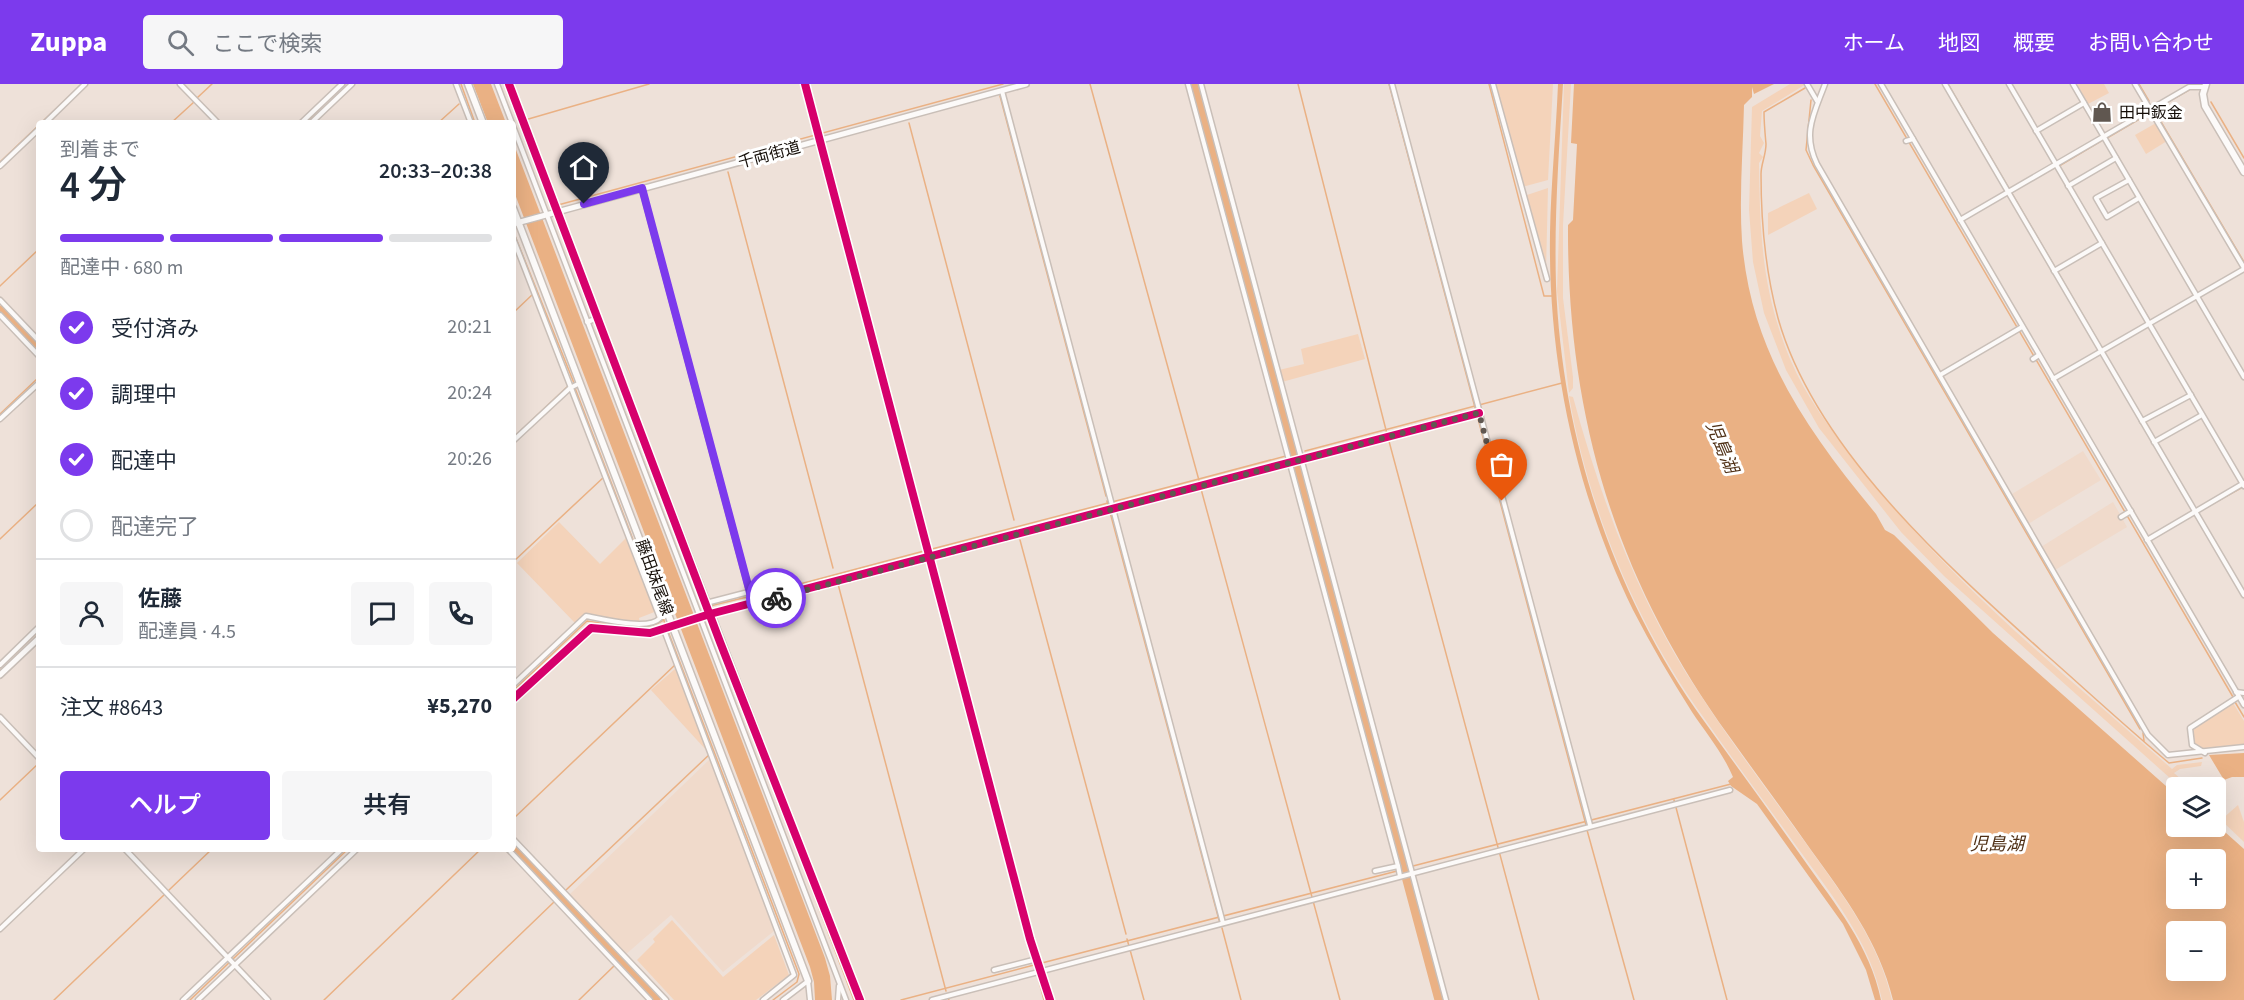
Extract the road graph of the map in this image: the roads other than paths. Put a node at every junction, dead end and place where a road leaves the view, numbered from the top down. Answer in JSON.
{"nodes":[{"id":1,"x":85,"y":84,"type":"edge"},
{"id":2,"x":180,"y":84,"type":"edge"},
{"id":3,"x":342,"y":84,"type":"edge"},
{"id":4,"x":351,"y":84,"type":"edge"},
{"id":5,"x":456,"y":84,"type":"edge"},
{"id":6,"x":468,"y":84,"type":"edge"},
{"id":7,"x":497,"y":84,"type":"edge"},
{"id":8,"x":509,"y":84,"type":"edge"},
{"id":9,"x":805,"y":84,"type":"edge"},
{"id":10,"x":1026,"y":84,"type":"edge"},
{"id":11,"x":1188,"y":84,"type":"edge"},
{"id":12,"x":1201,"y":84,"type":"edge"},
{"id":13,"x":1392,"y":84,"type":"edge"},
{"id":14,"x":1493,"y":84,"type":"edge"},
{"id":15,"x":1807,"y":84,"type":"edge"},
{"id":16,"x":1825,"y":84,"type":"edge"},
{"id":17,"x":1881,"y":84,"type":"edge"},
{"id":18,"x":1945,"y":84,"type":"edge"},
{"id":19,"x":2009,"y":84,"type":"edge"},
{"id":20,"x":2073,"y":84,"type":"edge"},
{"id":21,"x":2135,"y":84,"type":"edge"},
{"id":22,"x":2202,"y":85,"type":"edge"},
{"id":23,"x":1002,"y":91,"type":"junction"},
{"id":24,"x":1817,"y":101,"type":"junction"},
{"id":25,"x":2084,"y":103,"type":"junction"},
{"id":26,"x":2150,"y":110,"type":"junction"},
{"id":27,"x":48,"y":120,"type":"edge"},
{"id":28,"x":215,"y":120,"type":"edge"},
{"id":29,"x":304,"y":120,"type":"edge"},
{"id":30,"x":313,"y":120,"type":"edge"},
{"id":31,"x":470,"y":120,"type":"edge"},
{"id":32,"x":482,"y":120,"type":"edge"},
{"id":33,"x":510,"y":120,"type":"edge"},
{"id":34,"x":2037,"y":130,"type":"junction"},
{"id":35,"x":36,"y":132,"type":"edge"},
{"id":36,"x":516,"y":135,"type":"edge"},
{"id":37,"x":819,"y":136,"type":"junction"},
{"id":38,"x":2104,"y":136,"type":"junction"},
{"id":39,"x":2116,"y":158,"type":"junction"},
{"id":40,"x":2056,"y":165,"type":"junction"},
{"id":41,"x":0,"y":166,"type":"edge"},
{"id":42,"x":2244,"y":172,"type":"edge"},
{"id":43,"x":2129,"y":180,"type":"junction"},
{"id":44,"x":2068,"y":186,"type":"junction"},
{"id":45,"x":642,"y":188,"type":"junction"},
{"id":46,"x":2008,"y":192,"type":"junction"},
{"id":47,"x":2139,"y":198,"type":"junction"},
{"id":48,"x":556,"y":208,"type":"dead end"},
{"id":49,"x":546,"y":214,"type":"junction"},
{"id":50,"x":559,"y":215,"type":"dead end"},
{"id":51,"x":1960,"y":220,"type":"junction"},
{"id":52,"x":518,"y":223,"type":"edge"},
{"id":53,"x":2102,"y":243,"type":"junction"},
{"id":54,"x":516,"y":245,"type":"edge"},
{"id":55,"x":2244,"y":269,"type":"edge"},
{"id":56,"x":2054,"y":271,"type":"junction"},
{"id":57,"x":1547,"y":279,"type":"dead end"},
{"id":58,"x":2196,"y":296,"type":"junction"},
{"id":59,"x":0,"y":300,"type":"edge"},
{"id":60,"x":0,"y":315,"type":"edge"},
{"id":61,"x":593,"y":320,"type":"junction"},
{"id":62,"x":2149,"y":324,"type":"junction"},
{"id":63,"x":2019,"y":329,"type":"junction"},
{"id":64,"x":36,"y":338,"type":"edge"},
{"id":65,"x":2101,"y":351,"type":"junction"},
{"id":66,"x":36,"y":353,"type":"edge"},
{"id":67,"x":1940,"y":375,"type":"junction"},
{"id":68,"x":2244,"y":378,"type":"edge"},
{"id":69,"x":2053,"y":379,"type":"junction"},
{"id":70,"x":575,"y":385,"type":"junction"},
{"id":71,"x":36,"y":386,"type":"edge"},
{"id":72,"x":2191,"y":395,"type":"junction"},
{"id":73,"x":1478,"y":410,"type":"junction"},
{"id":74,"x":2202,"y":415,"type":"junction"},
{"id":75,"x":0,"y":420,"type":"edge"},
{"id":76,"x":2142,"y":421,"type":"junction"},
{"id":77,"x":516,"y":437,"type":"edge"},
{"id":78,"x":2154,"y":442,"type":"junction"},
{"id":79,"x":1289,"y":459,"type":"junction"},
{"id":80,"x":1300,"y":459,"type":"junction"},
{"id":81,"x":2244,"y":484,"type":"edge"},
{"id":82,"x":1111,"y":507,"type":"junction"},
{"id":83,"x":2195,"y":512,"type":"junction"},
{"id":84,"x":2147,"y":540,"type":"junction"},
{"id":85,"x":928,"y":558,"type":"junction"},
{"id":86,"x":760,"y":589,"type":"dead end"},
{"id":87,"x":2244,"y":595,"type":"edge"},
{"id":88,"x":749,"y":596,"type":"junction"},
{"id":89,"x":706,"y":603,"type":"junction"},
{"id":90,"x":705,"y":616,"type":"junction"},
{"id":91,"x":633,"y":627,"type":"junction"},
{"id":92,"x":670,"y":628,"type":"junction"},
{"id":93,"x":36,"y":630,"type":"edge"},
{"id":94,"x":36,"y":641,"type":"edge"},
{"id":95,"x":0,"y":665,"type":"edge"},
{"id":96,"x":540,"y":666,"type":"junction"},
{"id":97,"x":0,"y":675,"type":"edge"},
{"id":98,"x":516,"y":683,"type":"edge"},
{"id":99,"x":2235,"y":692,"type":"junction"},
{"id":100,"x":2244,"y":693,"type":"edge"},
{"id":101,"x":516,"y":695,"type":"edge"},
{"id":102,"x":2236,"y":698,"type":"junction"},
{"id":103,"x":2244,"y":705,"type":"edge"},
{"id":104,"x":0,"y":717,"type":"edge"},
{"id":105,"x":2244,"y":747,"type":"edge"},
{"id":106,"x":2205,"y":753,"type":"junction"},
{"id":107,"x":36,"y":755,"type":"edge"},
{"id":108,"x":1730,"y":790,"type":"dead end"},
{"id":109,"x":731,"y":795,"type":"junction"},
{"id":110,"x":1588,"y":824,"type":"junction"},
{"id":111,"x":516,"y":842,"type":"edge"},
{"id":112,"x":81,"y":852,"type":"edge"},
{"id":113,"x":128,"y":852,"type":"edge"},
{"id":114,"x":339,"y":852,"type":"edge"},
{"id":115,"x":354,"y":852,"type":"edge"},
{"id":116,"x":511,"y":852,"type":"edge"},
{"id":117,"x":1411,"y":870,"type":"junction"},
{"id":118,"x":1375,"y":871,"type":"dead end"},
{"id":119,"x":1399,"y":871,"type":"junction"},
{"id":120,"x":564,"y":896,"type":"junction"},
{"id":121,"x":559,"y":901,"type":"dead end"},
{"id":122,"x":1222,"y":919,"type":"junction"},
{"id":123,"x":0,"y":929,"type":"edge"},
{"id":124,"x":1035,"y":960,"type":"junction"},
{"id":125,"x":231,"y":961,"type":"junction"},
{"id":126,"x":994,"y":970,"type":"dead end"},
{"id":127,"x":1039,"y":971,"type":"junction"},
{"id":128,"x":808,"y":981,"type":"junction"},
{"id":129,"x":839,"y":983,"type":"junction"},
{"id":130,"x":183,"y":1000,"type":"edge"},
{"id":131,"x":198,"y":1000,"type":"edge"},
{"id":132,"x":268,"y":1000,"type":"edge"},
{"id":133,"x":651,"y":1000,"type":"edge"},
{"id":134,"x":666,"y":1000,"type":"edge"},
{"id":135,"x":764,"y":1000,"type":"edge"},
{"id":136,"x":783,"y":1000,"type":"edge"},
{"id":137,"x":810,"y":1000,"type":"edge"},
{"id":138,"x":838,"y":1000,"type":"edge"},
{"id":139,"x":846,"y":1000,"type":"edge"},
{"id":140,"x":860,"y":1000,"type":"edge"},
{"id":141,"x":932,"y":1000,"type":"edge"},
{"id":142,"x":1050,"y":1000,"type":"edge"},
{"id":143,"x":1446,"y":1000,"type":"edge"}],
"edges":[{"from":1,"to":27,"type":"street"},
{"from":2,"to":28,"type":"street"},
{"from":3,"to":29,"type":"street"},
{"from":4,"to":30,"type":"street"},
{"from":5,"to":31,"type":"street"},
{"from":6,"to":32,"type":"main road"},
{"from":7,"to":33,"type":"street"},
{"from":8,"to":48,"type":"street"},
{"from":9,"to":37,"type":"street"},
{"from":10,"to":23,"type":"street","name":"千両街道"},
{"from":11,"to":79,"type":"street"},
{"from":12,"to":80,"type":"street"},
{"from":13,"to":73,"type":"street"},
{"from":14,"to":57,"type":"street"},
{"from":15,"to":24,"type":"street"},
{"from":16,"to":24,"type":"street"},
{"from":17,"to":51,"type":"street"},
{"from":18,"to":46,"type":"street"},
{"from":19,"to":34,"type":"street"},
{"from":20,"to":25,"type":"street"},
{"from":21,"to":26,"type":"street"},
{"from":22,"to":26,"type":"street"},
{"from":22,"to":42,"type":"main road"},
{"from":23,"to":37,"type":"street","name":"千両街道"},
{"from":23,"to":82,"type":"street"},
{"from":24,"to":67,"type":"street"},
{"from":25,"to":34,"type":"street"},
{"from":25,"to":38,"type":"street"},
{"from":26,"to":38,"type":"street"},
{"from":26,"to":55,"type":"street"},
{"from":34,"to":40,"type":"street"},
{"from":35,"to":41,"type":"street"},
{"from":36,"to":49,"type":"street"},
{"from":37,"to":45,"type":"street","name":"千両街道"},
{"from":37,"to":85,"type":"street"},
{"from":38,"to":39,"type":"street"},
{"from":38,"to":40,"type":"street"},
{"from":39,"to":43,"type":"street"},
{"from":39,"to":44,"type":"street"},
{"from":40,"to":44,"type":"street"},
{"from":40,"to":46,"type":"street"},
{"from":43,"to":47,"type":"street"},
{"from":43,"to":47,"type":"street"},
{"from":44,"to":53,"type":"street"},
{"from":45,"to":49,"type":"street","name":"千両街道"},
{"from":45,"to":88,"type":"street"},
{"from":46,"to":51,"type":"street"},
{"from":46,"to":56,"type":"street"},
{"from":47,"to":58,"type":"street"},
{"from":49,"to":52,"type":"street","name":"千両街道"},
{"from":49,"to":61,"type":"street"},
{"from":50,"to":61,"type":"street"},
{"from":51,"to":63,"type":"street"},
{"from":52,"to":70,"type":"main road","name":"藤田妹尾線"},
{"from":53,"to":56,"type":"street"},
{"from":53,"to":62,"type":"street"},
{"from":54,"to":70,"type":"street"},
{"from":55,"to":58,"type":"street"},
{"from":56,"to":65,"type":"street"},
{"from":58,"to":62,"type":"street"},
{"from":58,"to":68,"type":"street"},
{"from":59,"to":64,"type":"street"},
{"from":60,"to":66,"type":"street"},
{"from":61,"to":89,"type":"street"},
{"from":61,"to":90,"type":"street"},
{"from":62,"to":65,"type":"street"},
{"from":62,"to":72,"type":"street"},
{"from":63,"to":67,"type":"street"},
{"from":63,"to":69,"type":"street"},
{"from":65,"to":69,"type":"street"},
{"from":65,"to":76,"type":"street"},
{"from":67,"to":106,"type":"street"},
{"from":69,"to":84,"type":"street"},
{"from":70,"to":77,"type":"street"},
{"from":70,"to":91,"type":"street"},
{"from":70,"to":92,"type":"main road","name":"藤田妹尾線"},
{"from":71,"to":75,"type":"street"},
{"from":72,"to":74,"type":"street"},
{"from":72,"to":76,"type":"street"},
{"from":73,"to":80,"type":"street"},
{"from":73,"to":110,"type":"street"},
{"from":74,"to":78,"type":"street"},
{"from":74,"to":81,"type":"street"},
{"from":76,"to":78,"type":"street"},
{"from":78,"to":83,"type":"street"},
{"from":79,"to":80,"type":"street"},
{"from":79,"to":82,"type":"street"},
{"from":79,"to":119,"type":"street"},
{"from":80,"to":117,"type":"street"},
{"from":81,"to":83,"type":"street"},
{"from":82,"to":85,"type":"street"},
{"from":82,"to":122,"type":"street"},
{"from":83,"to":84,"type":"street"},
{"from":83,"to":87,"type":"street"},
{"from":84,"to":99,"type":"street"},
{"from":85,"to":88,"type":"street"},
{"from":85,"to":124,"type":"street"},
{"from":86,"to":88,"type":"street"},
{"from":88,"to":89,"type":"street"},
{"from":88,"to":90,"type":"street"},
{"from":89,"to":90,"type":"street"},
{"from":90,"to":92,"type":"street"},
{"from":90,"to":129,"type":"street"},
{"from":90,"to":140,"type":"street"},
{"from":91,"to":92,"type":"street"},
{"from":91,"to":96,"type":"street"},
{"from":91,"to":96,"type":"street"},
{"from":92,"to":109,"type":"main road","name":"藤田妹尾線"},
{"from":92,"to":109,"type":"street"},
{"from":93,"to":95,"type":"street"},
{"from":94,"to":97,"type":"street"},
{"from":96,"to":98,"type":"street"},
{"from":96,"to":101,"type":"street"},
{"from":99,"to":100,"type":"street"},
{"from":99,"to":102,"type":"street"},
{"from":102,"to":103,"type":"street"},
{"from":102,"to":106,"type":"street"},
{"from":104,"to":107,"type":"street"},
{"from":105,"to":106,"type":"street"},
{"from":108,"to":110,"type":"street"},
{"from":109,"to":128,"type":"main road","name":"藤田妹尾線"},
{"from":109,"to":135,"type":"street"},
{"from":110,"to":117,"type":"street"},
{"from":111,"to":120,"type":"street"},
{"from":112,"to":123,"type":"street"},
{"from":113,"to":125,"type":"street"},
{"from":114,"to":125,"type":"street"},
{"from":115,"to":125,"type":"street"},
{"from":116,"to":133,"type":"street"},
{"from":117,"to":119,"type":"street"},
{"from":117,"to":143,"type":"street"},
{"from":118,"to":119,"type":"street"},
{"from":119,"to":122,"type":"street"},
{"from":120,"to":121,"type":"street"},
{"from":120,"to":134,"type":"street"},
{"from":122,"to":127,"type":"street"},
{"from":124,"to":126,"type":"street"},
{"from":124,"to":127,"type":"street"},
{"from":125,"to":130,"type":"street"},
{"from":125,"to":131,"type":"street"},
{"from":125,"to":132,"type":"street"},
{"from":127,"to":141,"type":"street"},
{"from":127,"to":142,"type":"street"},
{"from":128,"to":136,"type":"street"},
{"from":128,"to":137,"type":"street"},
{"from":129,"to":138,"type":"street"},
{"from":129,"to":139,"type":"street"}]}
